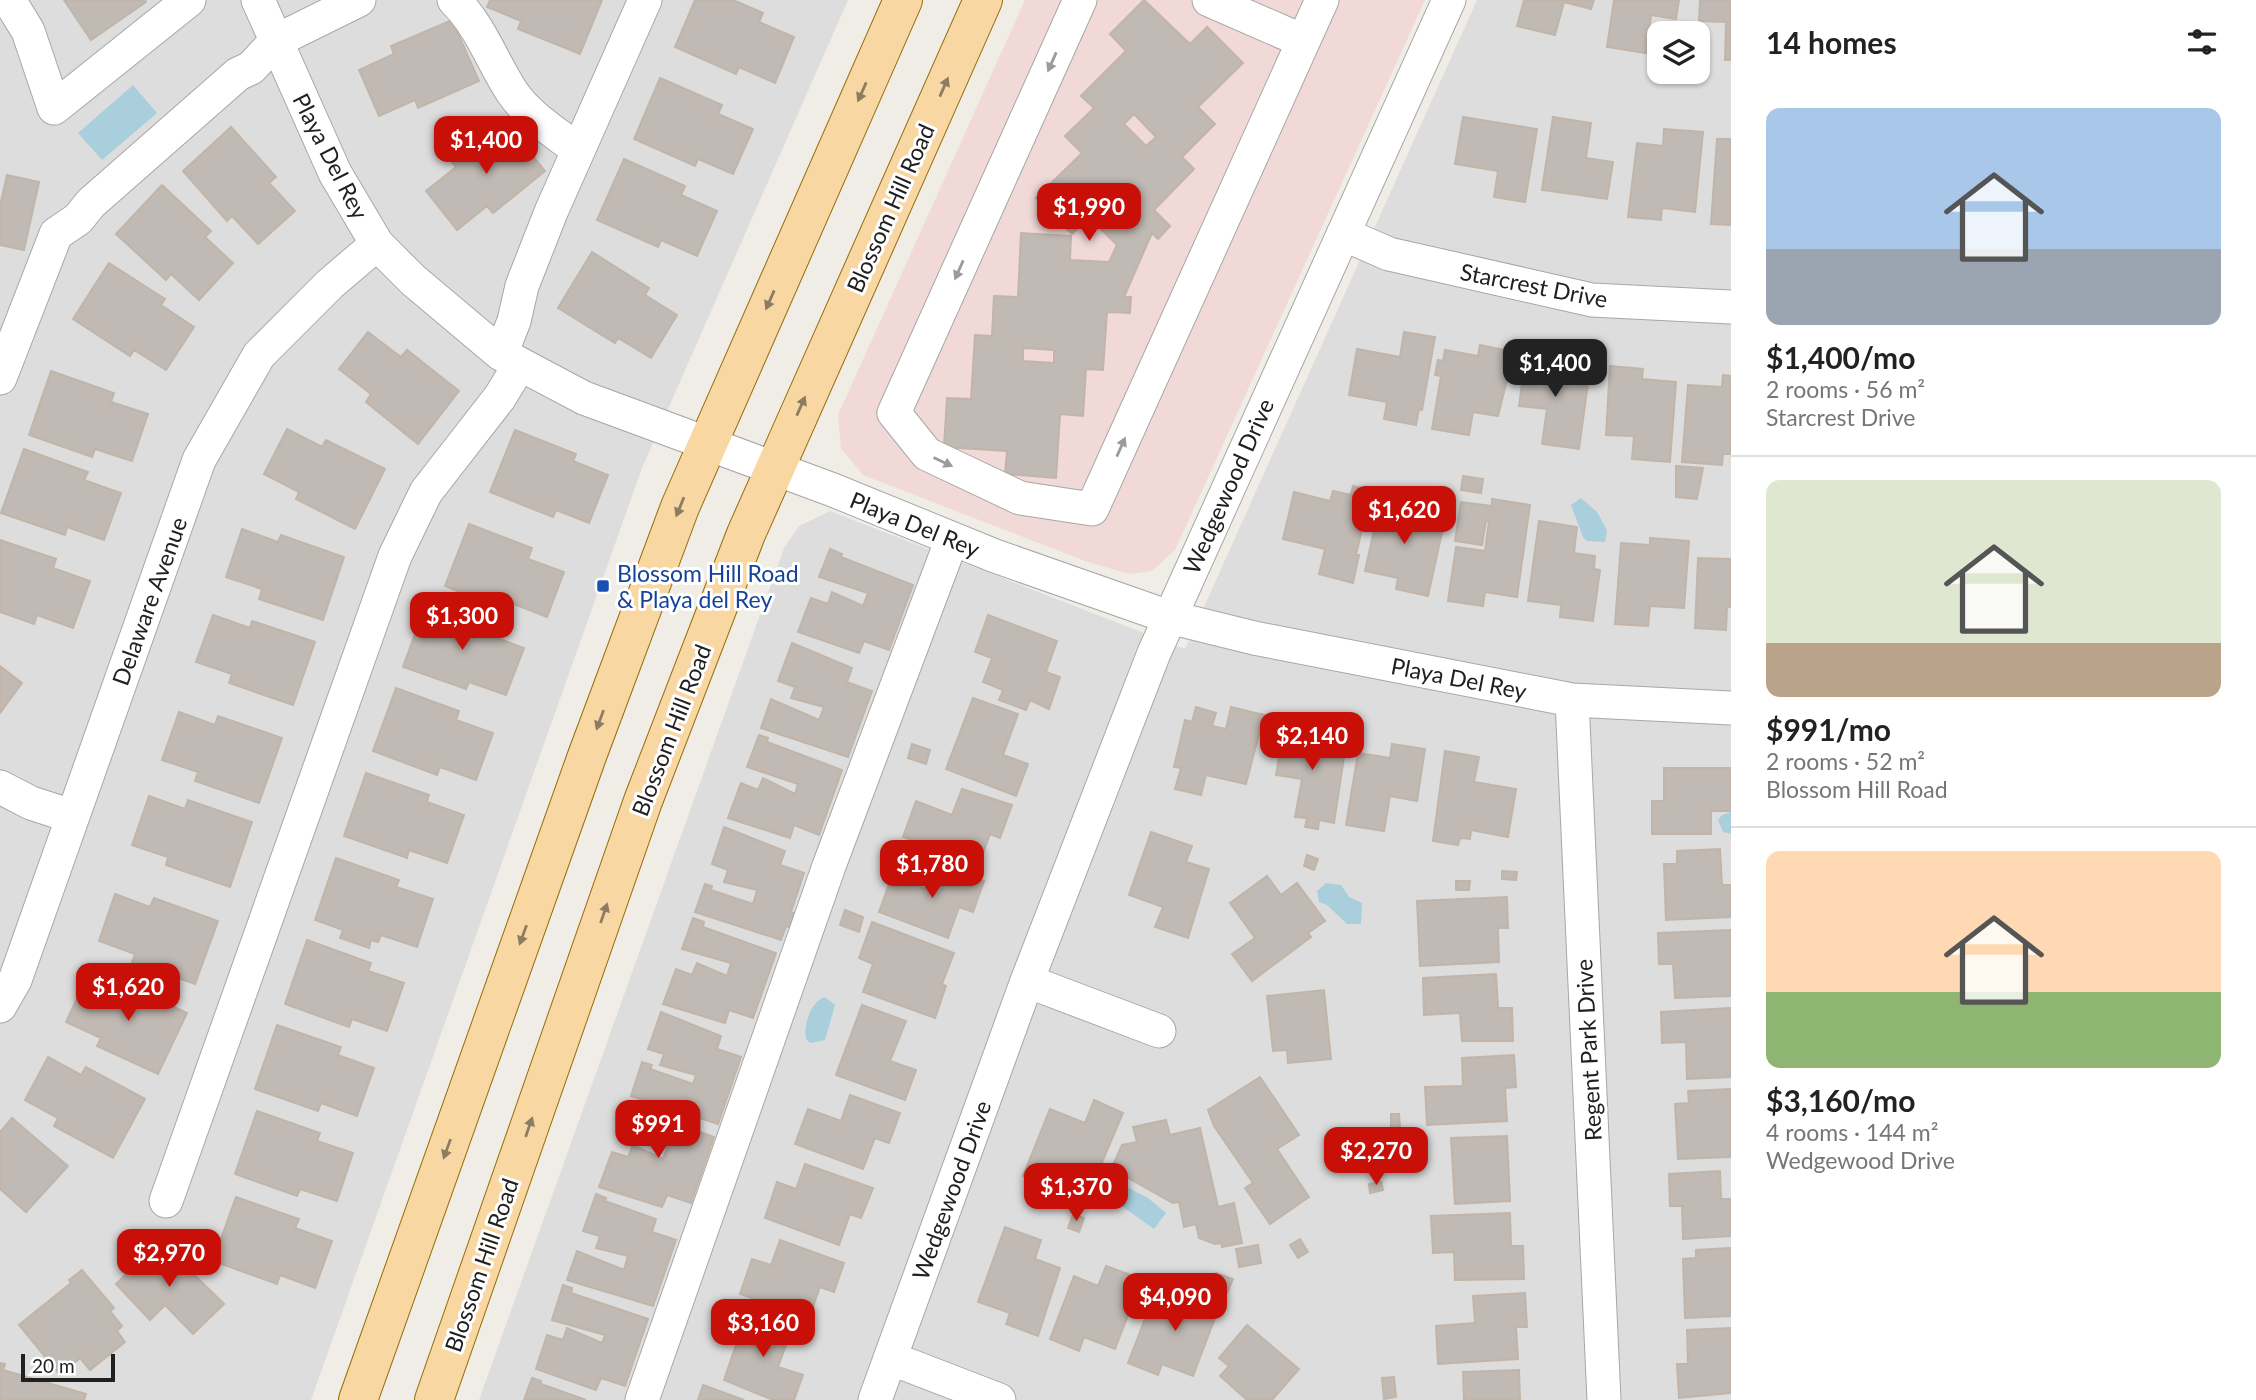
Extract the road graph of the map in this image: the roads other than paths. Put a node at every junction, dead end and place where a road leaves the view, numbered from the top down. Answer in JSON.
{"nodes":[{"id":1,"x":9,"y":0,"type":"edge"},
{"id":2,"x":189,"y":0,"type":"edge"},
{"id":3,"x":258,"y":0,"type":"edge"},
{"id":4,"x":359,"y":0,"type":"edge"},
{"id":5,"x":454,"y":0,"type":"edge"},
{"id":6,"x":645,"y":0,"type":"edge"},
{"id":7,"x":903,"y":0,"type":"edge"},
{"id":8,"x":983,"y":0,"type":"edge"},
{"id":9,"x":1080,"y":0,"type":"edge"},
{"id":10,"x":1209,"y":0,"type":"edge"},
{"id":11,"x":1322,"y":0,"type":"edge"},
{"id":12,"x":1449,"y":0,"type":"edge"},
{"id":13,"x":276,"y":41,"type":"junction"},
{"id":14,"x":1303,"y":41,"type":"junction"},
{"id":15,"x":578,"y":150,"type":"junction"},
{"id":16,"x":1343,"y":234,"type":"junction"},
{"id":17,"x":377,"y":244,"type":"junction"},
{"id":18,"x":1731,"y":307,"type":"edge"},
{"id":19,"x":510,"y":359,"type":"junction"},
{"id":20,"x":0,"y":378,"type":"edge"},
{"id":21,"x":705,"y":444,"type":"junction"},
{"id":22,"x":772,"y":468,"type":"junction"},
{"id":23,"x":952,"y":539,"type":"junction"},
{"id":24,"x":1170,"y":617,"type":"junction"},
{"id":25,"x":1572,"y":700,"type":"junction"},
{"id":26,"x":1731,"y":708,"type":"edge"},
{"id":27,"x":0,"y":787,"type":"edge"},
{"id":28,"x":71,"y":816,"type":"junction"},
{"id":29,"x":1027,"y":981,"type":"junction"},
{"id":30,"x":0,"y":1006,"type":"edge"},
{"id":31,"x":1159,"y":1031,"type":"dead end"},
{"id":32,"x":166,"y":1201,"type":"dead end"},
{"id":33,"x":890,"y":1358,"type":"junction"},
{"id":34,"x":358,"y":1400,"type":"edge"},
{"id":35,"x":434,"y":1400,"type":"edge"},
{"id":36,"x":642,"y":1400,"type":"edge"},
{"id":37,"x":875,"y":1400,"type":"edge"},
{"id":38,"x":999,"y":1400,"type":"edge"},
{"id":39,"x":1604,"y":1400,"type":"edge"}],
"edges":[{"from":1,"to":2,"type":"street"},
{"from":3,"to":13,"type":"street","name":"Playa Del Rey"},
{"from":4,"to":13,"type":"street"},
{"from":5,"to":15,"type":"street"},
{"from":6,"to":15,"type":"street"},
{"from":7,"to":21,"type":"main road","one_way":true},
{"from":22,"to":8,"type":"main road","name":"Blossom Hill Road","one_way":true},
{"from":9,"to":14,"type":"street","one_way":true},
{"from":10,"to":14,"type":"street"},
{"from":11,"to":14,"type":"street"},
{"from":12,"to":16,"type":"street","name":"Wedgewood Drive"},
{"from":13,"to":17,"type":"street","name":"Playa Del Rey"},
{"from":13,"to":20,"type":"street"},
{"from":15,"to":19,"type":"street"},
{"from":16,"to":18,"type":"street","name":"Starcrest Drive"},
{"from":16,"to":24,"type":"street","name":"Wedgewood Drive"},
{"from":17,"to":19,"type":"street","name":"Playa Del Rey"},
{"from":17,"to":28,"type":"street","name":"Delaware Avenue"},
{"from":19,"to":21,"type":"street","name":"Playa Del Rey"},
{"from":19,"to":32,"type":"street"},
{"from":21,"to":22,"type":"street","name":"Playa Del Rey"},
{"from":21,"to":34,"type":"main road","one_way":true},
{"from":22,"to":23,"type":"street","name":"Playa Del Rey"},
{"from":35,"to":22,"type":"main road","name":"Blossom Hill Road","one_way":true},
{"from":23,"to":24,"type":"street","name":"Playa Del Rey"},
{"from":23,"to":36,"type":"street"},
{"from":24,"to":25,"type":"street","name":"Playa Del Rey"},
{"from":24,"to":29,"type":"street","name":"Wedgewood Drive"},
{"from":25,"to":26,"type":"street","name":"Playa Del Rey"},
{"from":25,"to":39,"type":"street","name":"Regent Park Drive"},
{"from":27,"to":28,"type":"street"},
{"from":28,"to":30,"type":"street","name":"Delaware Avenue"},
{"from":29,"to":31,"type":"street"},
{"from":29,"to":33,"type":"street","name":"Wedgewood Drive"},
{"from":33,"to":37,"type":"street","name":"Wedgewood Drive"},
{"from":33,"to":38,"type":"street"}]}
